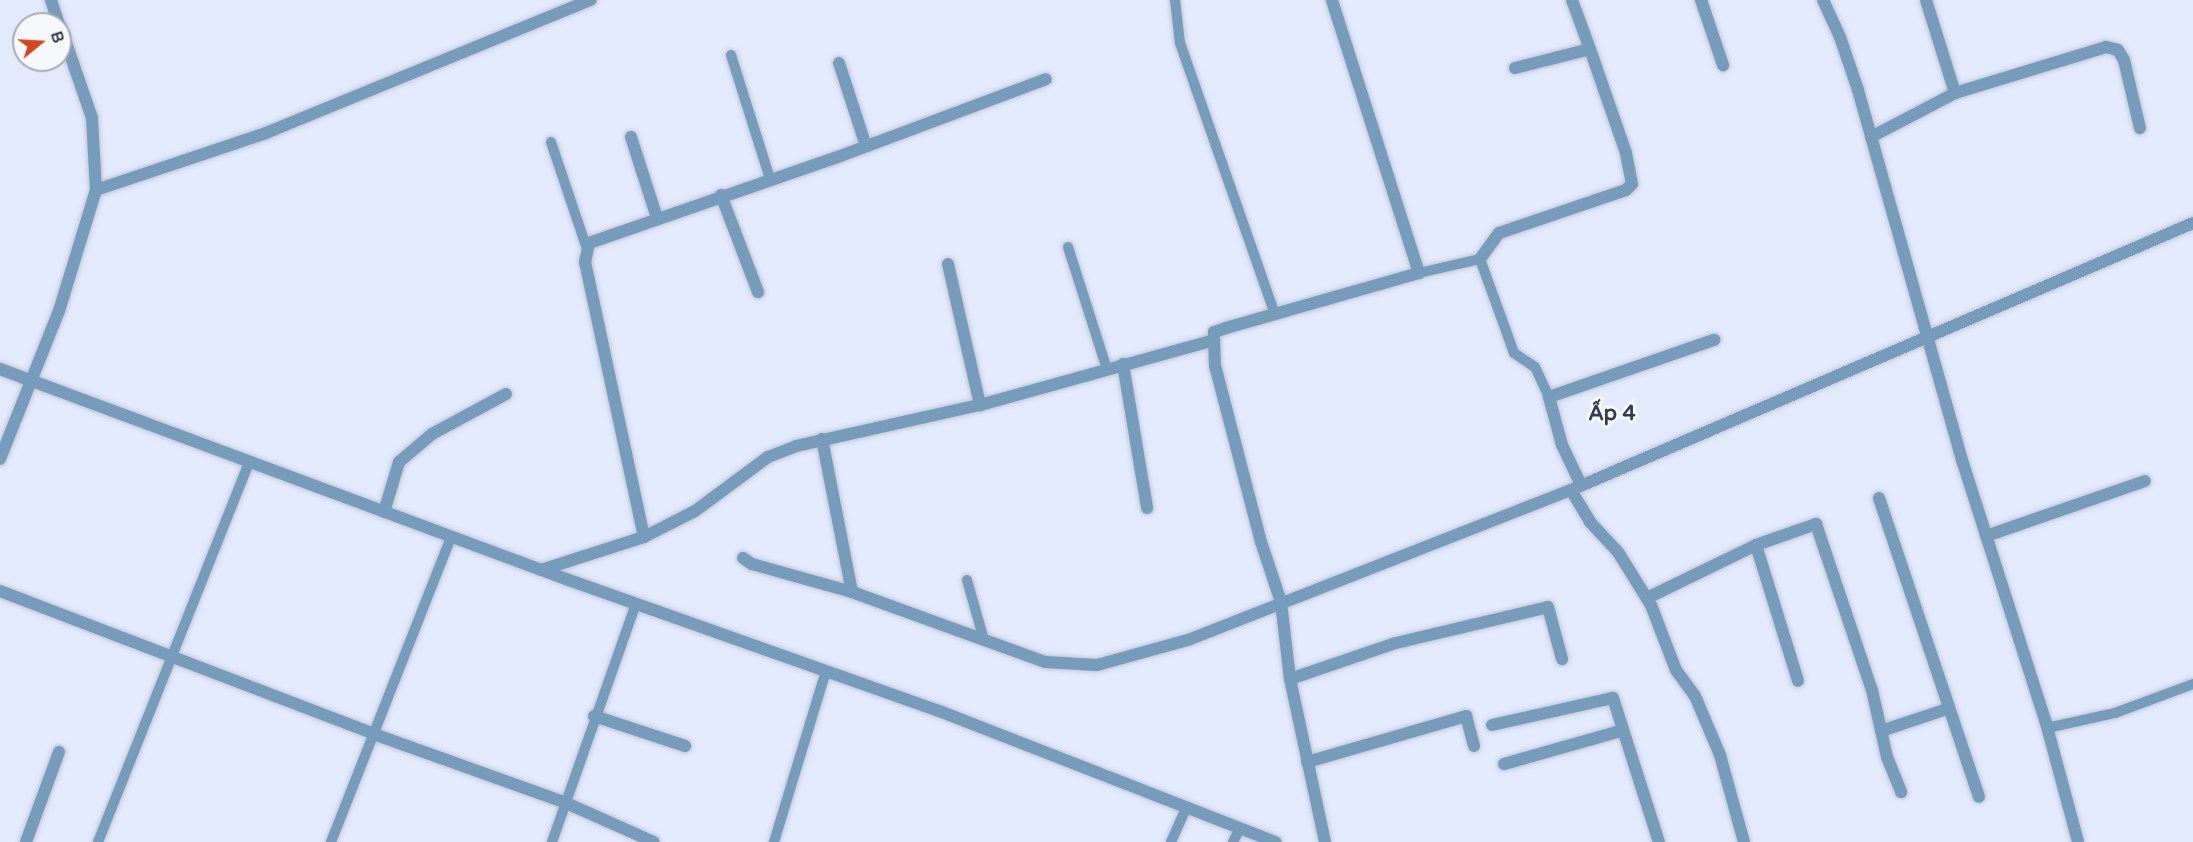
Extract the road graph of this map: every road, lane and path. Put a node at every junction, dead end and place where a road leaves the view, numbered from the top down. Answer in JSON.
{"nodes":[{"id":1,"x":591,"y":0,"type":"edge"},
{"id":2,"x":1175,"y":0,"type":"edge"},
{"id":3,"x":1332,"y":0,"type":"edge"},
{"id":4,"x":1572,"y":0,"type":"edge"},
{"id":5,"x":1701,"y":0,"type":"edge"},
{"id":6,"x":1823,"y":0,"type":"edge"},
{"id":7,"x":1929,"y":0,"type":"edge"},
{"id":8,"x":1590,"y":49,"type":"junction"},
{"id":9,"x":731,"y":55,"type":"dead end"},
{"id":10,"x":72,"y":60,"type":"edge"},
{"id":11,"x":839,"y":63,"type":"dead end"},
{"id":12,"x":1723,"y":65,"type":"dead end"},
{"id":13,"x":1515,"y":68,"type":"dead end"},
{"id":14,"x":1046,"y":79,"type":"dead end"},
{"id":15,"x":1955,"y":93,"type":"junction"},
{"id":16,"x":2140,"y":128,"type":"dead end"},
{"id":17,"x":630,"y":137,"type":"dead end"},
{"id":18,"x":1871,"y":137,"type":"junction"},
{"id":19,"x":551,"y":142,"type":"dead end"},
{"id":20,"x":866,"y":146,"type":"junction"},
{"id":21,"x":770,"y":179,"type":"junction"},
{"id":22,"x":96,"y":190,"type":"junction"},
{"id":23,"x":721,"y":195,"type":"junction"},
{"id":24,"x":657,"y":218,"type":"junction"},
{"id":25,"x":2193,"y":223,"type":"edge"},
{"id":26,"x":586,"y":246,"type":"junction"},
{"id":27,"x":1068,"y":247,"type":"dead end"},
{"id":28,"x":1480,"y":259,"type":"junction"},
{"id":29,"x":948,"y":264,"type":"dead end"},
{"id":30,"x":1419,"y":273,"type":"junction"},
{"id":31,"x":758,"y":292,"type":"dead end"},
{"id":32,"x":1275,"y":315,"type":"junction"},
{"id":33,"x":1214,"y":340,"type":"junction"},
{"id":34,"x":1714,"y":340,"type":"dead end"},
{"id":35,"x":1928,"y":340,"type":"junction"},
{"id":36,"x":1123,"y":364,"type":"junction"},
{"id":37,"x":0,"y":369,"type":"edge"},
{"id":38,"x":1107,"y":369,"type":"junction"},
{"id":39,"x":31,"y":381,"type":"junction"},
{"id":40,"x":506,"y":394,"type":"dead end"},
{"id":41,"x":1549,"y":397,"type":"junction"},
{"id":42,"x":980,"y":405,"type":"junction"},
{"id":43,"x":822,"y":439,"type":"junction"},
{"id":44,"x":0,"y":459,"type":"edge"},
{"id":45,"x":249,"y":462,"type":"junction"},
{"id":46,"x":2145,"y":480,"type":"dead end"},
{"id":47,"x":1576,"y":487,"type":"junction"},
{"id":48,"x":1879,"y":498,"type":"dead end"},
{"id":49,"x":1147,"y":508,"type":"dead end"},
{"id":50,"x":384,"y":512,"type":"junction"},
{"id":51,"x":1986,"y":536,"type":"junction"},
{"id":52,"x":451,"y":537,"type":"junction"},
{"id":53,"x":644,"y":537,"type":"junction"},
{"id":54,"x":1756,"y":545,"type":"junction"},
{"id":55,"x":744,"y":558,"type":"dead end"},
{"id":56,"x":541,"y":570,"type":"junction"},
{"id":57,"x":967,"y":580,"type":"dead end"},
{"id":58,"x":0,"y":591,"type":"edge"},
{"id":59,"x":852,"y":592,"type":"junction"},
{"id":60,"x":1647,"y":598,"type":"junction"},
{"id":61,"x":1281,"y":602,"type":"junction"},
{"id":62,"x":636,"y":604,"type":"junction"},
{"id":63,"x":984,"y":640,"type":"junction"},
{"id":64,"x":173,"y":654,"type":"junction"},
{"id":65,"x":1562,"y":659,"type":"dead end"},
{"id":66,"x":826,"y":671,"type":"junction"},
{"id":67,"x":1290,"y":679,"type":"junction"},
{"id":68,"x":1798,"y":681,"type":"dead end"},
{"id":69,"x":2193,"y":684,"type":"edge"},
{"id":70,"x":1947,"y":709,"type":"junction"},
{"id":71,"x":594,"y":716,"type":"junction"},
{"id":72,"x":1492,"y":724,"type":"dead end"},
{"id":73,"x":2047,"y":728,"type":"junction"},
{"id":74,"x":1622,"y":731,"type":"junction"},
{"id":75,"x":1881,"y":731,"type":"junction"},
{"id":76,"x":371,"y":733,"type":"junction"},
{"id":77,"x":686,"y":746,"type":"dead end"},
{"id":78,"x":1473,"y":746,"type":"dead end"},
{"id":79,"x":59,"y":752,"type":"dead end"},
{"id":80,"x":1307,"y":762,"type":"junction"},
{"id":81,"x":1504,"y":764,"type":"dead end"},
{"id":82,"x":1900,"y":792,"type":"dead end"},
{"id":83,"x":1979,"y":797,"type":"dead end"},
{"id":84,"x":564,"y":802,"type":"junction"},
{"id":85,"x":1186,"y":809,"type":"junction"},
{"id":86,"x":1239,"y":830,"type":"junction"},
{"id":87,"x":26,"y":842,"type":"edge"},
{"id":88,"x":98,"y":842,"type":"edge"},
{"id":89,"x":332,"y":842,"type":"edge"},
{"id":90,"x":552,"y":842,"type":"edge"},
{"id":91,"x":654,"y":842,"type":"edge"},
{"id":92,"x":774,"y":842,"type":"edge"},
{"id":93,"x":1172,"y":842,"type":"edge"},
{"id":94,"x":1233,"y":842,"type":"edge"},
{"id":95,"x":1276,"y":842,"type":"edge"},
{"id":96,"x":1324,"y":842,"type":"edge"},
{"id":97,"x":1659,"y":842,"type":"edge"},
{"id":98,"x":1744,"y":842,"type":"edge"},
{"id":99,"x":2078,"y":842,"type":"edge"}],
"edges":[{"from":1,"to":22,"type":"street"},
{"from":2,"to":32,"type":"lane"},
{"from":3,"to":30,"type":"street"},
{"from":4,"to":8,"type":"street"},
{"from":5,"to":12,"type":"street"},
{"from":6,"to":18,"type":"street"},
{"from":7,"to":15,"type":"street"},
{"from":8,"to":13,"type":"street"},
{"from":8,"to":28,"type":"street"},
{"from":9,"to":21,"type":"lane"},
{"from":10,"to":22,"type":"street"},
{"from":11,"to":20,"type":"street"},
{"from":14,"to":20,"type":"street"},
{"from":15,"to":16,"type":"street"},
{"from":15,"to":18,"type":"street"},
{"from":17,"to":24,"type":"street"},
{"from":18,"to":35,"type":"street"},
{"from":19,"to":26,"type":"lane"},
{"from":20,"to":21,"type":"street"},
{"from":21,"to":23,"type":"street"},
{"from":22,"to":39,"type":"street"},
{"from":23,"to":24,"type":"street"},
{"from":23,"to":31,"type":"street"},
{"from":24,"to":26,"type":"street"},
{"from":25,"to":35,"type":"street"},
{"from":26,"to":53,"type":"street"},
{"from":27,"to":38,"type":"lane"},
{"from":28,"to":30,"type":"lane"},
{"from":28,"to":41,"type":"lane"},
{"from":29,"to":42,"type":"street"},
{"from":30,"to":32,"type":"street"},
{"from":32,"to":33,"type":"street"},
{"from":33,"to":36,"type":"street"},
{"from":33,"to":61,"type":"street"},
{"from":34,"to":41,"type":"street"},
{"from":35,"to":47,"type":"street"},
{"from":35,"to":51,"type":"street"},
{"from":36,"to":38,"type":"street"},
{"from":36,"to":49,"type":"street"},
{"from":37,"to":39,"type":"street"},
{"from":38,"to":42,"type":"street"},
{"from":39,"to":44,"type":"street"},
{"from":39,"to":45,"type":"street"},
{"from":40,"to":50,"type":"street"},
{"from":41,"to":47,"type":"street"},
{"from":42,"to":43,"type":"street"},
{"from":43,"to":53,"type":"street"},
{"from":43,"to":59,"type":"street"},
{"from":45,"to":50,"type":"street"},
{"from":45,"to":64,"type":"lane"},
{"from":46,"to":51,"type":"street"},
{"from":47,"to":60,"type":"street"},
{"from":47,"to":61,"type":"street"},
{"from":48,"to":70,"type":"street"},
{"from":50,"to":52,"type":"street"},
{"from":51,"to":73,"type":"street"},
{"from":52,"to":56,"type":"street"},
{"from":52,"to":76,"type":"lane"},
{"from":53,"to":56,"type":"street"},
{"from":54,"to":60,"type":"street"},
{"from":54,"to":68,"type":"street"},
{"from":54,"to":75,"type":"street"},
{"from":55,"to":59,"type":"street"},
{"from":56,"to":62,"type":"street"},
{"from":57,"to":63,"type":"lane"},
{"from":58,"to":64,"type":"street"},
{"from":59,"to":63,"type":"street"},
{"from":60,"to":98,"type":"street"},
{"from":61,"to":63,"type":"street"},
{"from":61,"to":67,"type":"street"},
{"from":62,"to":66,"type":"street"},
{"from":62,"to":71,"type":"lane"},
{"from":64,"to":76,"type":"street"},
{"from":64,"to":88,"type":"lane"},
{"from":65,"to":67,"type":"street"},
{"from":66,"to":85,"type":"street"},
{"from":66,"to":92,"type":"lane"},
{"from":67,"to":80,"type":"street"},
{"from":69,"to":73,"type":"lane"},
{"from":70,"to":75,"type":"street"},
{"from":70,"to":83,"type":"street"},
{"from":71,"to":77,"type":"street"},
{"from":71,"to":84,"type":"lane"},
{"from":72,"to":74,"type":"street"},
{"from":73,"to":99,"type":"street"},
{"from":74,"to":81,"type":"street"},
{"from":74,"to":97,"type":"street"},
{"from":75,"to":82,"type":"street"},
{"from":76,"to":84,"type":"street"},
{"from":76,"to":89,"type":"lane"},
{"from":78,"to":80,"type":"street"},
{"from":79,"to":87,"type":"street"},
{"from":80,"to":96,"type":"street"},
{"from":84,"to":90,"type":"lane"},
{"from":84,"to":91,"type":"street"},
{"from":85,"to":86,"type":"street"},
{"from":85,"to":93,"type":"lane"},
{"from":86,"to":94,"type":"lane"},
{"from":86,"to":95,"type":"street"}]}
